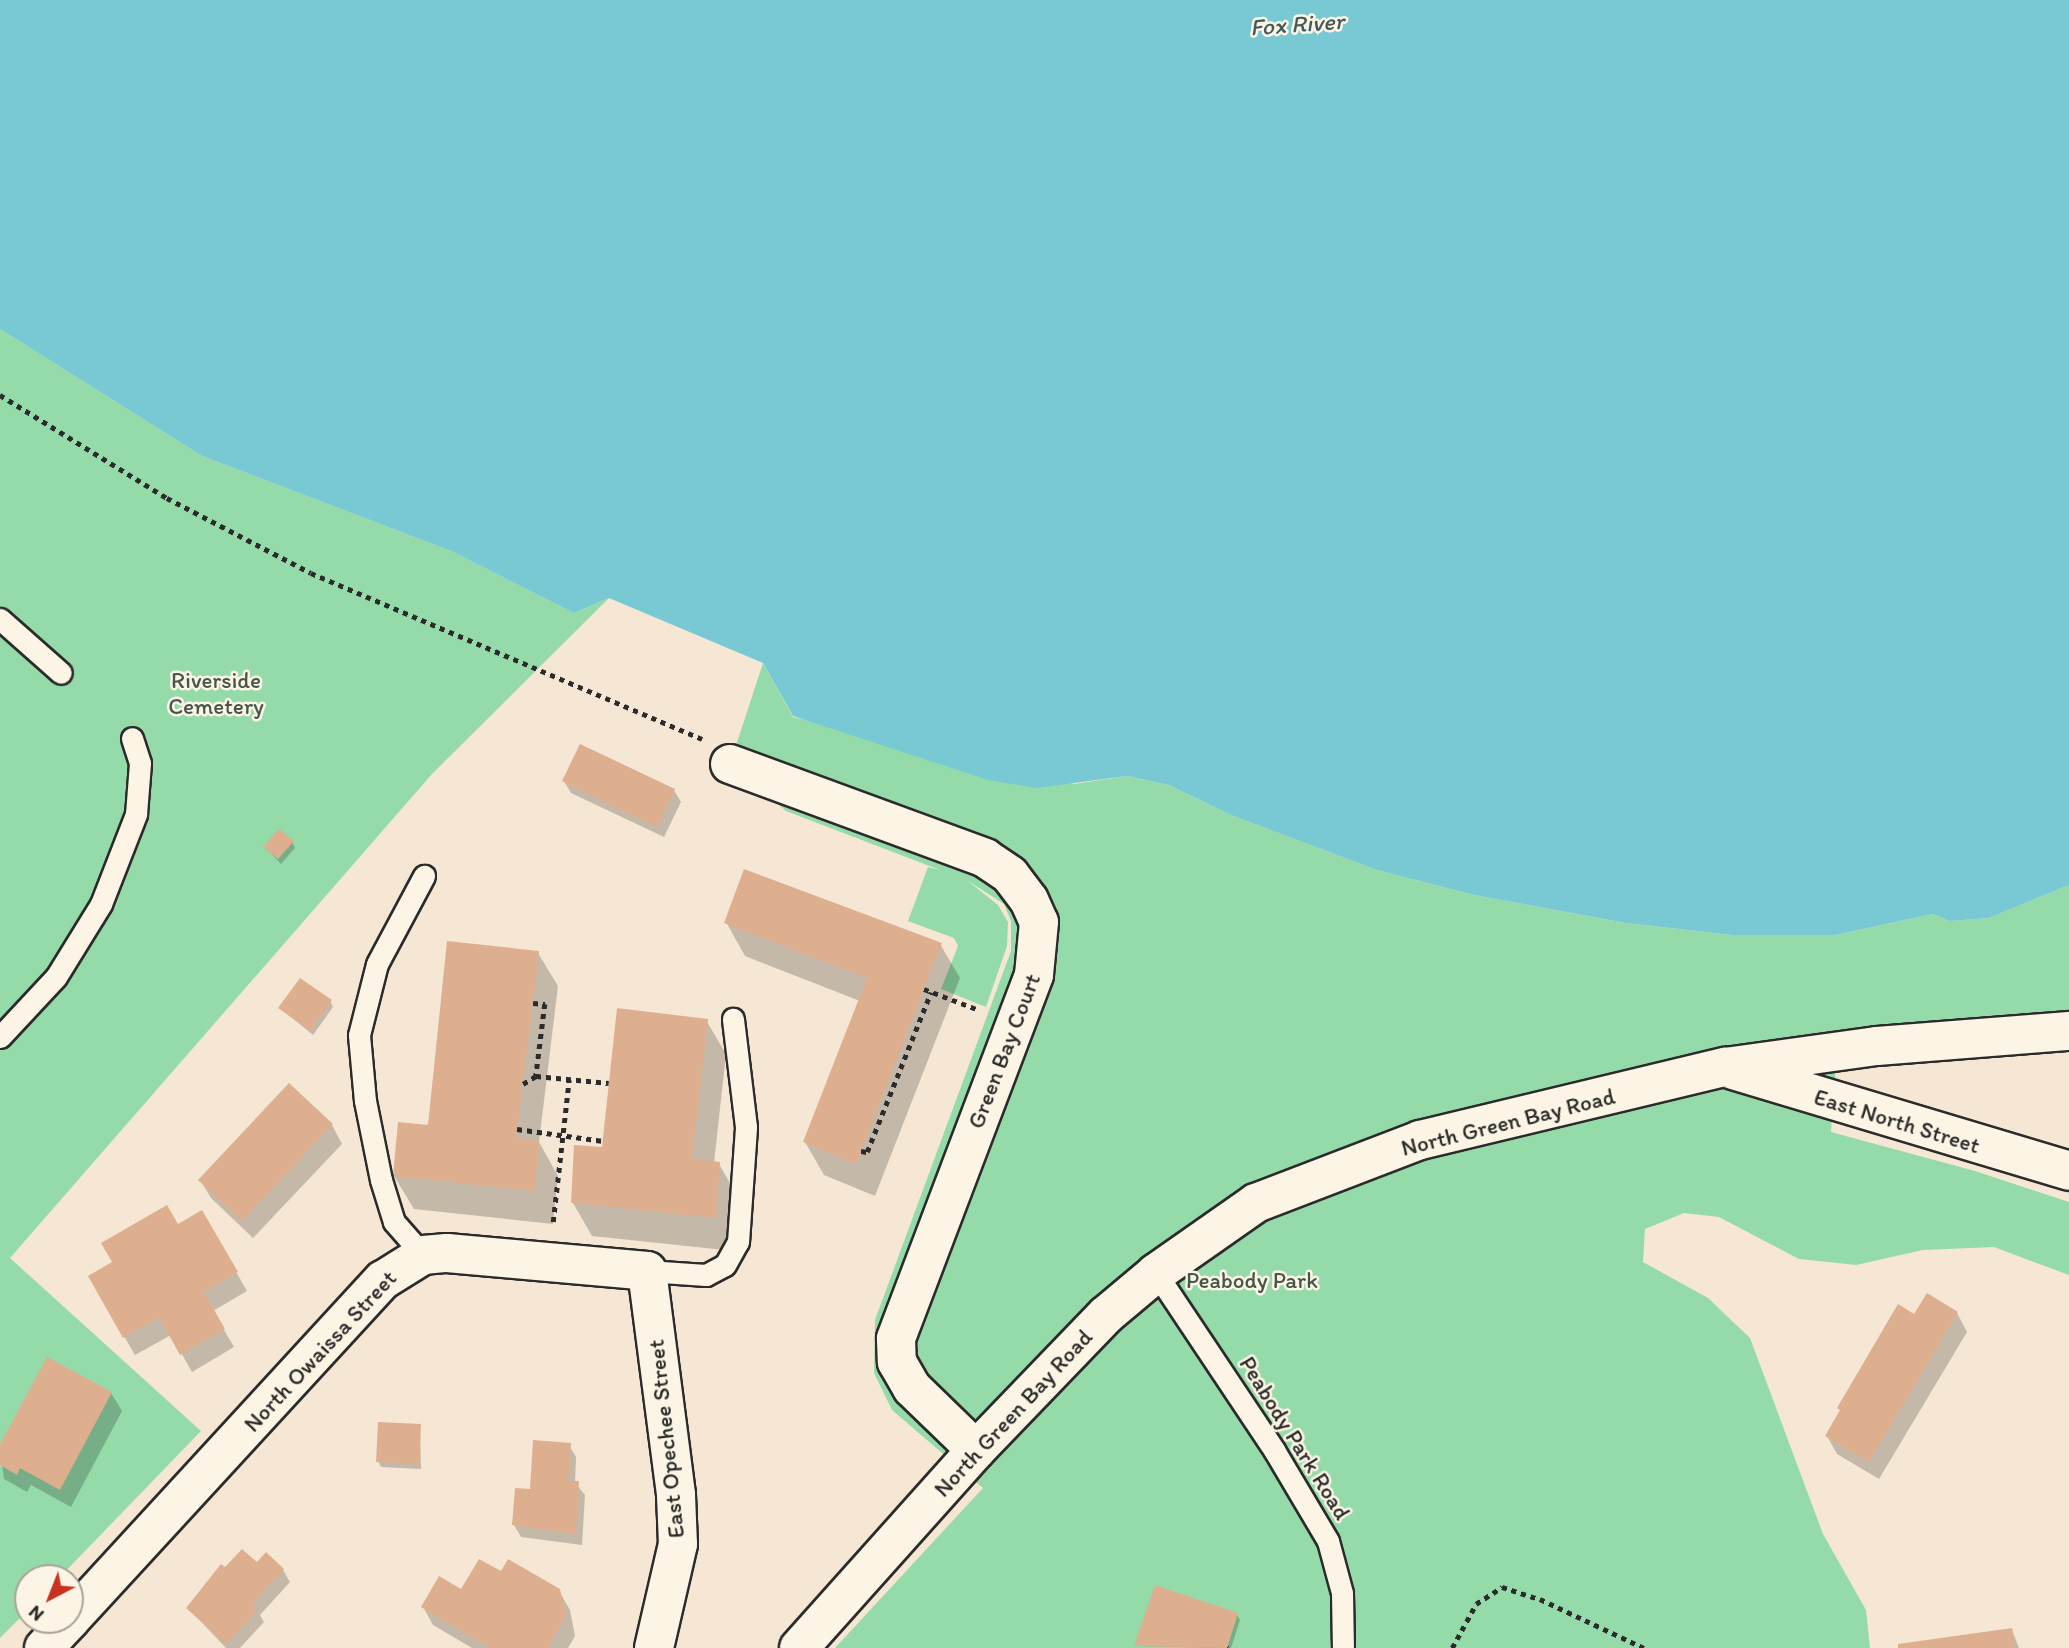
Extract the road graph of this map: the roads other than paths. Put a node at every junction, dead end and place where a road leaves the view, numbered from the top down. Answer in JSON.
{"nodes":[{"id":1,"x":0,"y":619,"type":"edge"},
{"id":2,"x":61,"y":673,"type":"dead end"},
{"id":3,"x":132,"y":738,"type":"dead end"},
{"id":4,"x":730,"y":764,"type":"road end"},
{"id":5,"x":424,"y":876,"type":"dead end"},
{"id":6,"x":733,"y":1019,"type":"dead end"},
{"id":7,"x":2069,"y":1031,"type":"edge"},
{"id":8,"x":0,"y":1037,"type":"edge"},
{"id":9,"x":1726,"y":1067,"type":"junction"},
{"id":10,"x":2069,"y":1171,"type":"edge"},
{"id":11,"x":423,"y":1255,"type":"junction"},
{"id":12,"x":647,"y":1270,"type":"junction"},
{"id":13,"x":1156,"y":1273,"type":"junction"},
{"id":14,"x":976,"y":1450,"type":"junction"},
{"id":15,"x":84,"y":1605,"type":"edge"},
{"id":16,"x":57,"y":1634,"type":"edge"},
{"id":17,"x":44,"y":1648,"type":"edge"},
{"id":18,"x":654,"y":1648,"type":"edge"},
{"id":19,"x":799,"y":1648,"type":"edge"},
{"id":20,"x":1343,"y":1648,"type":"edge"}],
"edges":[{"from":1,"to":2,"type":"lane"},
{"from":3,"to":8,"type":"lane"},
{"from":4,"to":14,"type":"street","name":"Green Bay Court"},
{"from":5,"to":11,"type":"lane"},
{"from":6,"to":12,"type":"lane"},
{"from":7,"to":9,"type":"street","name":"North Green Bay Road"},
{"from":9,"to":10,"type":"street","name":"East North Street"},
{"from":9,"to":13,"type":"street","name":"North Green Bay Road"},
{"from":11,"to":12,"type":"street"},
{"from":11,"to":15,"type":"street","name":"North Owaissa Street"},
{"from":12,"to":18,"type":"street","name":"East Opechee Street"},
{"from":13,"to":14,"type":"street","name":"North Green Bay Road"},
{"from":13,"to":20,"type":"lane","name":"Peabody Park Road"},
{"from":14,"to":19,"type":"street","name":"North Green Bay Road"},
{"from":16,"to":17,"type":"street","name":"North Owaissa Street"}]}
